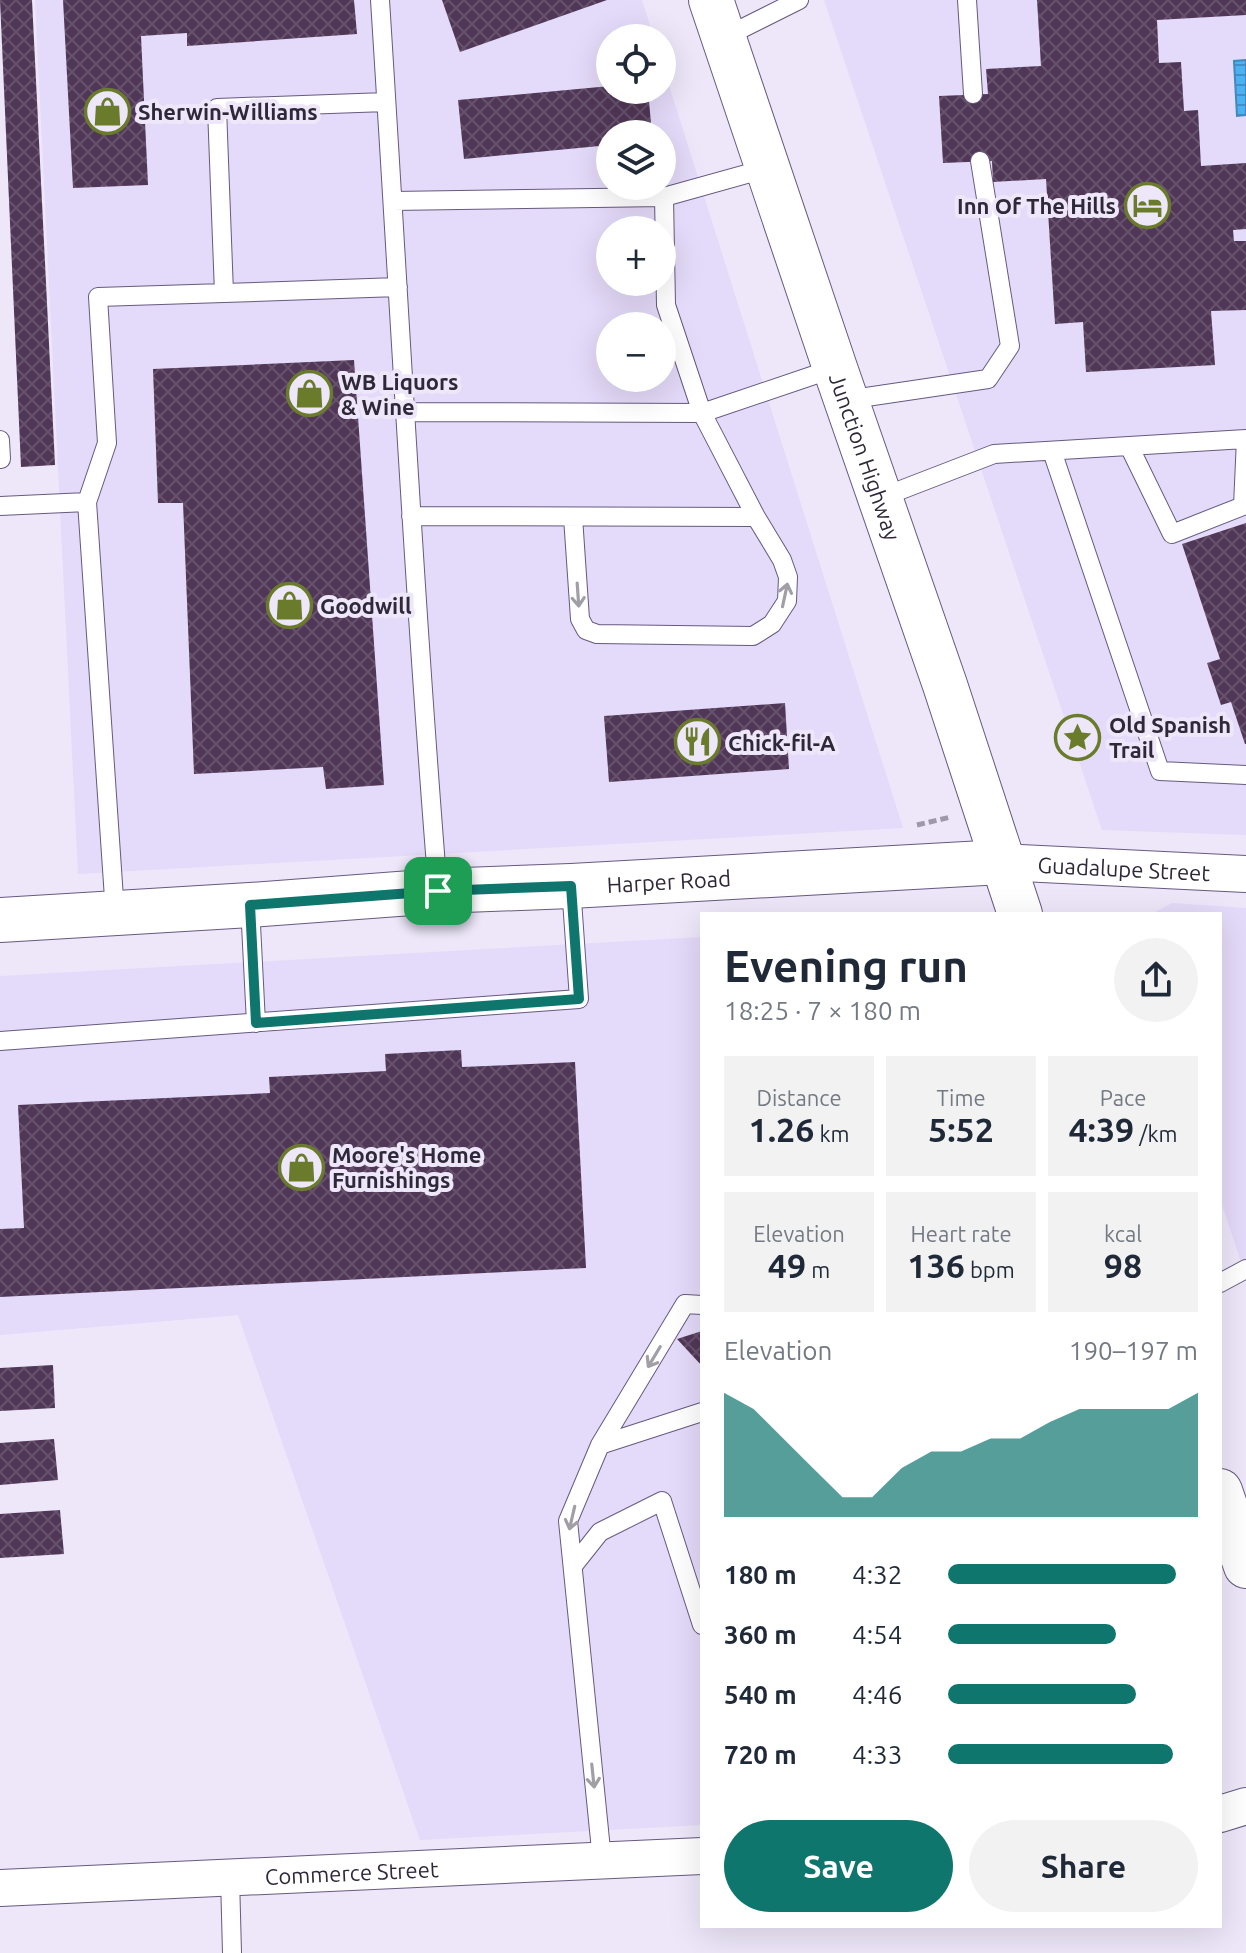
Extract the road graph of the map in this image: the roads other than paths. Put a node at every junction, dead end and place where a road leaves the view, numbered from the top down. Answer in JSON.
{"nodes":[{"id":1,"x":380,"y":0,"type":"edge"},
{"id":2,"x":799,"y":0,"type":"edge"},
{"id":3,"x":967,"y":0,"type":"edge"},
{"id":4,"x":717,"y":19,"type":"edge"},
{"id":5,"x":973,"y":94,"type":"dead end"},
{"id":6,"x":386,"y":102,"type":"junction"},
{"id":7,"x":980,"y":161,"type":"dead end"},
{"id":8,"x":768,"y":168,"type":"junction"},
{"id":9,"x":676,"y":194,"type":"edge"},
{"id":10,"x":596,"y":198,"type":"edge"},
{"id":11,"x":664,"y":200,"type":"edge"},
{"id":12,"x":393,"y":201,"type":"junction"},
{"id":13,"x":398,"y":287,"type":"junction"},
{"id":14,"x":224,"y":293,"type":"junction"},
{"id":15,"x":840,"y":384,"type":"junction"},
{"id":16,"x":404,"y":412,"type":"junction"},
{"id":17,"x":702,"y":413,"type":"junction"},
{"id":18,"x":1246,"y":439,"type":"edge"},
{"id":19,"x":0,"y":440,"type":"edge"},
{"id":20,"x":1129,"y":446,"type":"junction"},
{"id":21,"x":1052,"y":451,"type":"junction"},
{"id":22,"x":1,"y":459,"type":"edge"},
{"id":23,"x":880,"y":498,"type":"junction"},
{"id":24,"x":87,"y":502,"type":"junction"},
{"id":25,"x":0,"y":506,"type":"edge"},
{"id":26,"x":411,"y":516,"type":"junction"},
{"id":27,"x":573,"y":517,"type":"junction"},
{"id":28,"x":756,"y":517,"type":"junction"},
{"id":29,"x":1246,"y":775,"type":"edge"},
{"id":30,"x":1002,"y":862,"type":"junction"},
{"id":31,"x":1246,"y":874,"type":"edge"},
{"id":32,"x":571,"y":886,"type":"junction"},
{"id":33,"x":438,"y":891,"type":"junction"},
{"id":34,"x":250,"y":905,"type":"junction"},
{"id":35,"x":1019,"y":912,"type":"edge"},
{"id":36,"x":115,"y":913,"type":"junction"},
{"id":37,"x":0,"y":920,"type":"edge"},
{"id":38,"x":256,"y":1023,"type":"junction"},
{"id":39,"x":0,"y":1041,"type":"edge"},
{"id":40,"x":1246,"y":1269,"type":"edge"},
{"id":41,"x":1222,"y":1282,"type":"edge"},
{"id":42,"x":700,"y":1305,"type":"edge"},
{"id":43,"x":700,"y":1413,"type":"edge"},
{"id":44,"x":600,"y":1445,"type":"junction"},
{"id":45,"x":1222,"y":1497,"type":"edge"},
{"id":46,"x":573,"y":1566,"type":"junction"},
{"id":47,"x":1246,"y":1566,"type":"edge"},
{"id":48,"x":700,"y":1619,"type":"edge"},
{"id":49,"x":1246,"y":1806,"type":"edge"},
{"id":50,"x":1222,"y":1813,"type":"edge"},
{"id":51,"x":700,"y":1856,"type":"edge"},
{"id":52,"x":602,"y":1860,"type":"junction"},
{"id":53,"x":230,"y":1877,"type":"junction"},
{"id":54,"x":0,"y":1888,"type":"edge"},
{"id":55,"x":232,"y":1953,"type":"edge"}],
"edges":[{"from":1,"to":6,"type":"lane"},
{"from":2,"to":4,"type":"lane"},
{"from":3,"to":5,"type":"lane"},
{"from":4,"to":8,"type":"main road","name":"Junction Highway"},
{"from":6,"to":12,"type":"lane"},
{"from":6,"to":14,"type":"lane"},
{"from":7,"to":15,"type":"lane"},
{"from":8,"to":9,"type":"lane"},
{"from":8,"to":15,"type":"main road","name":"Junction Highway"},
{"from":10,"to":12,"type":"lane"},
{"from":11,"to":17,"type":"lane"},
{"from":12,"to":13,"type":"lane"},
{"from":13,"to":14,"type":"lane"},
{"from":13,"to":16,"type":"lane"},
{"from":14,"to":24,"type":"lane"},
{"from":15,"to":17,"type":"lane"},
{"from":15,"to":23,"type":"main road","name":"Junction Highway"},
{"from":16,"to":17,"type":"lane"},
{"from":16,"to":26,"type":"lane"},
{"from":17,"to":28,"type":"lane"},
{"from":18,"to":20,"type":"lane"},
{"from":18,"to":20,"type":"lane"},
{"from":19,"to":22,"type":"lane"},
{"from":20,"to":21,"type":"lane"},
{"from":21,"to":23,"type":"lane"},
{"from":21,"to":29,"type":"lane"},
{"from":23,"to":30,"type":"main road","name":"Junction Highway"},
{"from":24,"to":25,"type":"lane"},
{"from":24,"to":36,"type":"lane"},
{"from":26,"to":27,"type":"lane"},
{"from":26,"to":33,"type":"lane"},
{"from":27,"to":28,"type":"lane"},
{"from":27,"to":28,"type":"lane","one_way":true},
{"from":30,"to":31,"type":"street","name":"Guadalupe Street"},
{"from":30,"to":32,"type":"main road","name":"Harper Road"},
{"from":30,"to":35,"type":"main road","name":"Junction Highway"},
{"from":32,"to":33,"type":"main road","name":"Harper Road"},
{"from":32,"to":38,"type":"lane"},
{"from":33,"to":34,"type":"main road","name":"Harper Road"},
{"from":34,"to":36,"type":"main road","name":"Harper Road"},
{"from":34,"to":38,"type":"lane"},
{"from":36,"to":37,"type":"main road","name":"Harper Road"},
{"from":38,"to":39,"type":"lane"},
{"from":40,"to":41,"type":"lane"},
{"from":42,"to":44,"type":"lane","one_way":true},
{"from":43,"to":44,"type":"lane"},
{"from":44,"to":46,"type":"lane","one_way":true},
{"from":45,"to":47,"type":"main road"},
{"from":46,"to":48,"type":"lane"},
{"from":46,"to":52,"type":"lane","one_way":true},
{"from":49,"to":50,"type":"street"},
{"from":51,"to":52,"type":"street","name":"Commerce Street"},
{"from":52,"to":53,"type":"street","name":"Commerce Street"},
{"from":53,"to":54,"type":"street","name":"Commerce Street"},
{"from":53,"to":55,"type":"lane"}]}
